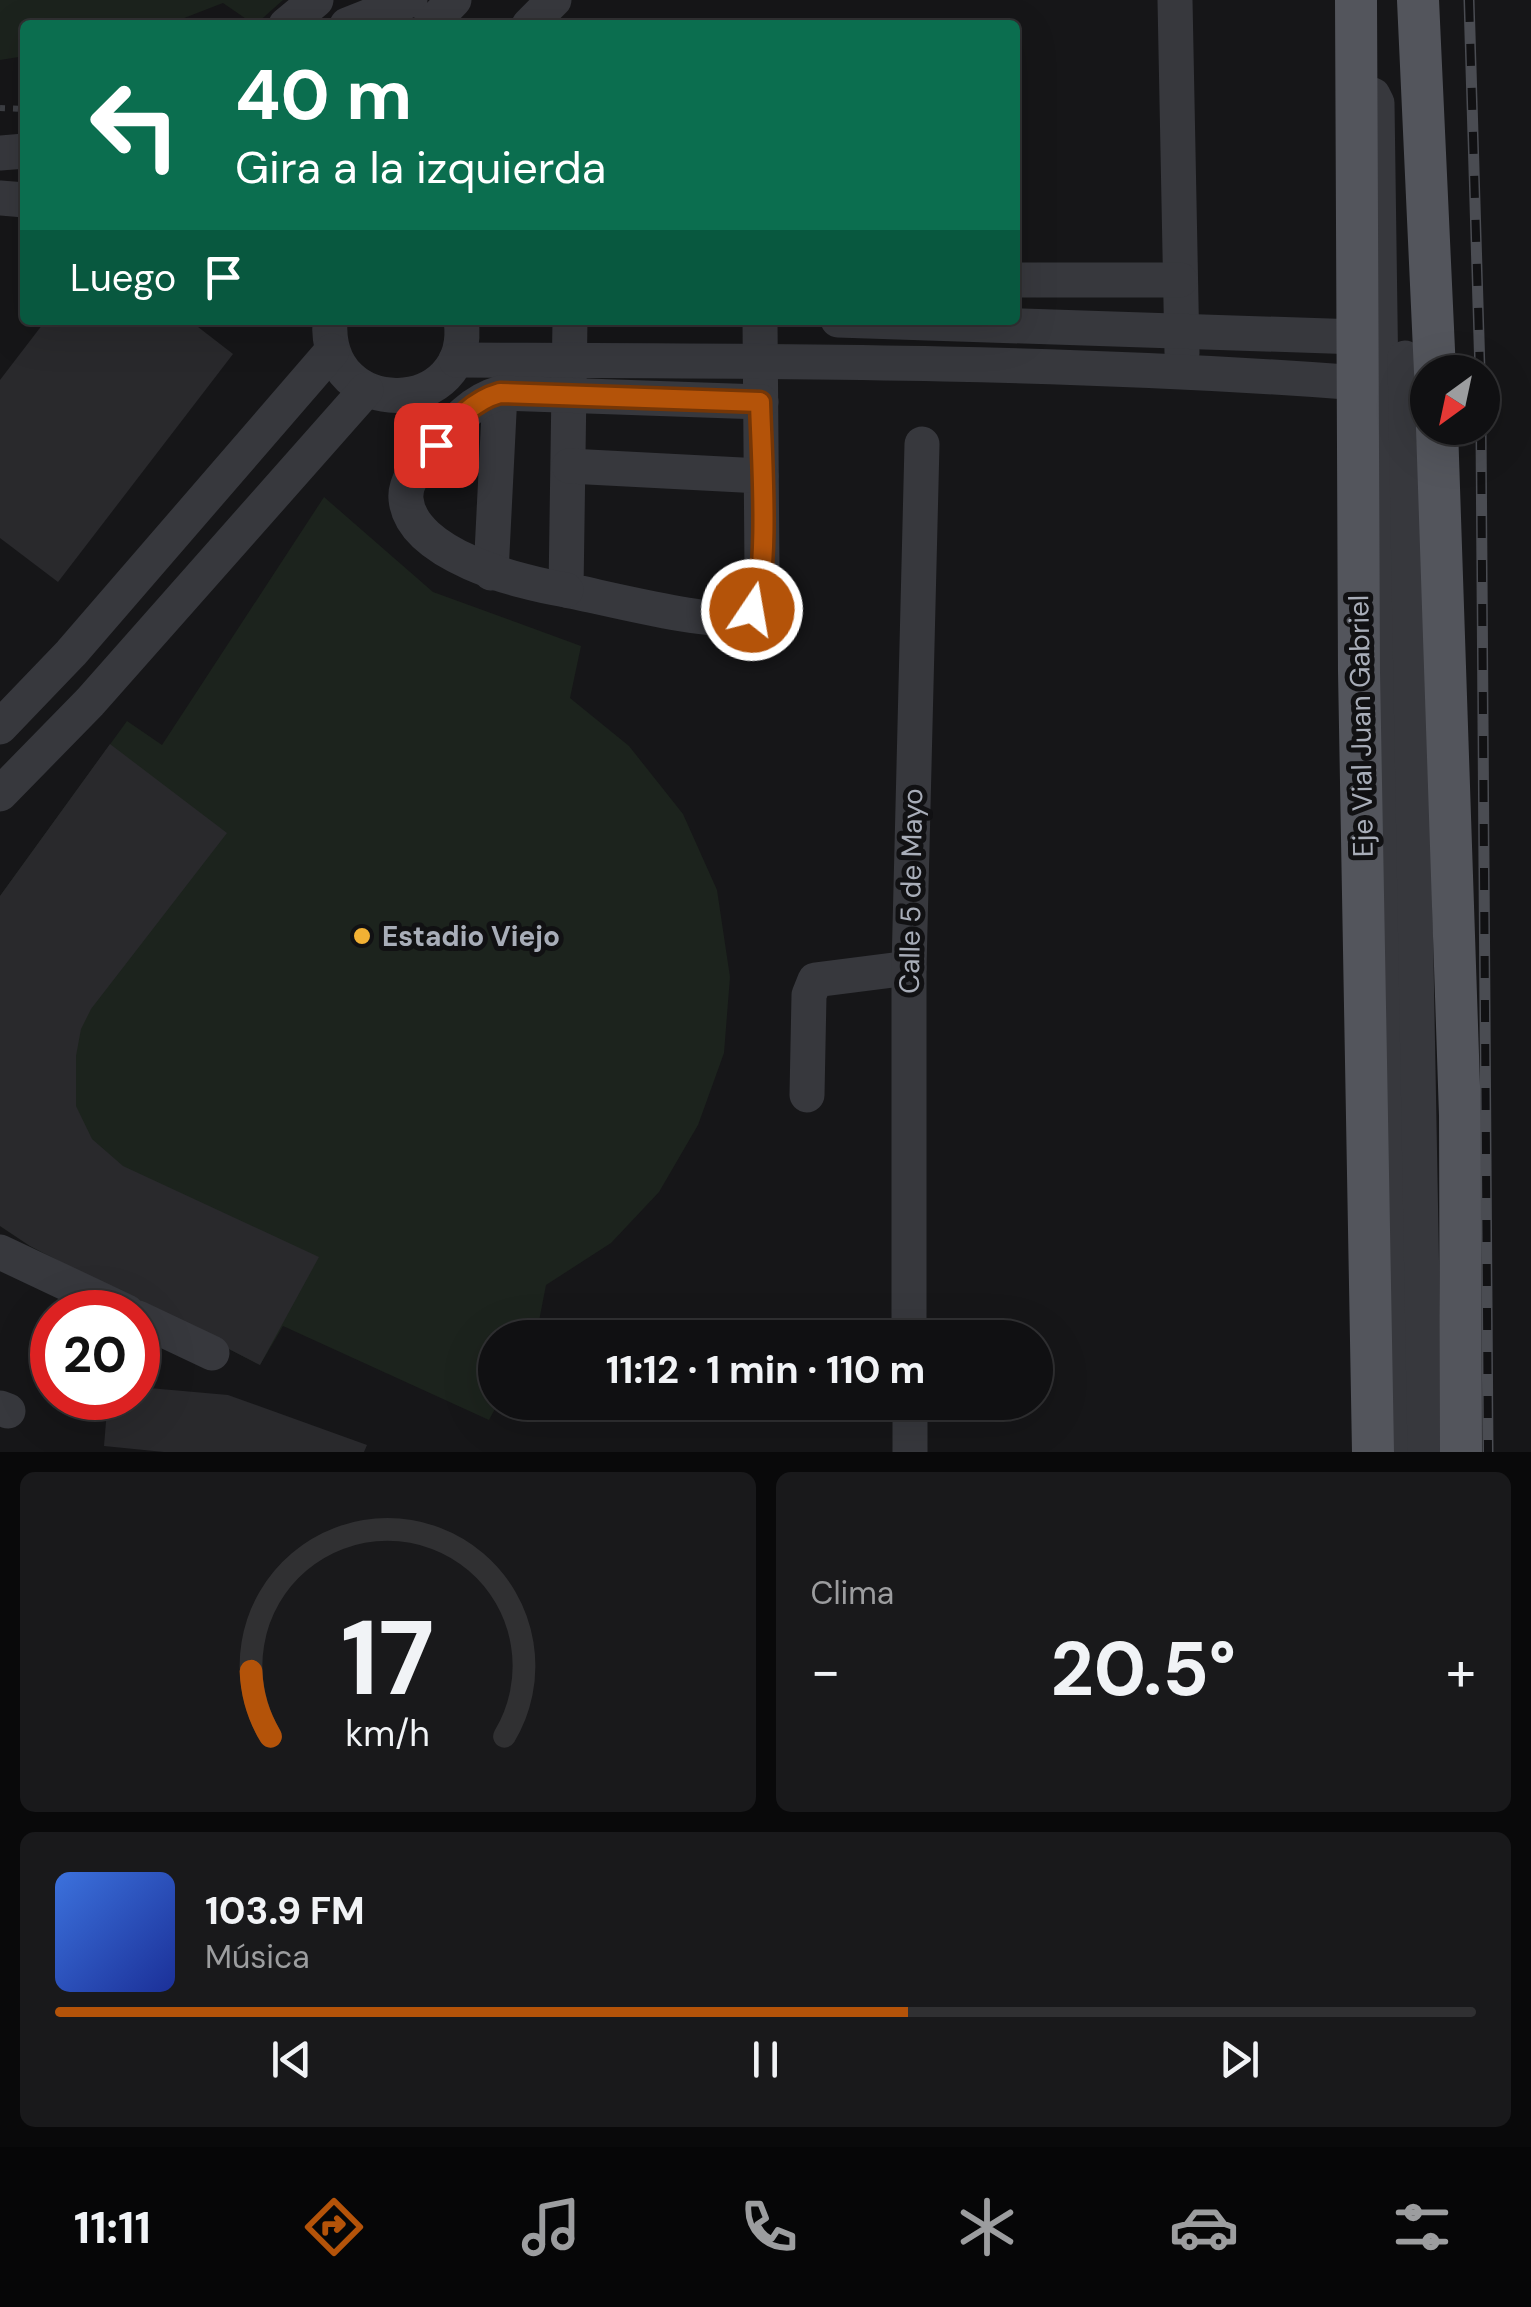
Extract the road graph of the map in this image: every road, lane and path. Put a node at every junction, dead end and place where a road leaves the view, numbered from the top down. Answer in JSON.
{"nodes":[{"id":1,"x":316,"y":0,"type":"edge"},
{"id":2,"x":410,"y":0,"type":"edge"},
{"id":3,"x":454,"y":0,"type":"edge"},
{"id":4,"x":554,"y":0,"type":"edge"},
{"id":5,"x":1175,"y":0,"type":"edge"},
{"id":6,"x":1356,"y":0,"type":"edge"},
{"id":7,"x":1418,"y":0,"type":"edge"},
{"id":8,"x":292,"y":20,"type":"edge"},
{"id":9,"x":359,"y":20,"type":"edge"},
{"id":10,"x":435,"y":20,"type":"edge"},
{"id":11,"x":534,"y":20,"type":"edge"},
{"id":12,"x":1356,"y":63,"type":"junction"},
{"id":13,"x":1422,"y":75,"type":"junction"},
{"id":14,"x":1020,"y":280,"type":"edge"},
{"id":15,"x":1180,"y":280,"type":"junction"},
{"id":16,"x":1020,"y":324,"type":"edge"},
{"id":17,"x":462,"y":325,"type":"edge"},
{"id":18,"x":570,"y":325,"type":"edge"},
{"id":19,"x":760,"y":325,"type":"edge"},
{"id":20,"x":826,"y":325,"type":"edge"},
{"id":21,"x":996,"y":325,"type":"edge"},
{"id":22,"x":1181,"y":332,"type":"junction"},
{"id":23,"x":331,"y":336,"type":"edge"},
{"id":24,"x":1359,"y":337,"type":"junction"},
{"id":25,"x":1434,"y":355,"type":"edge"},
{"id":26,"x":456,"y":360,"type":"junction"},
{"id":27,"x":760,"y":362,"type":"junction"},
{"id":28,"x":828,"y":363,"type":"junction"},
{"id":29,"x":996,"y":368,"type":"junction"},
{"id":30,"x":1182,"y":374,"type":"junction"},
{"id":31,"x":570,"y":378,"type":"junction"},
{"id":32,"x":1360,"y":384,"type":"junction"},
{"id":33,"x":366,"y":390,"type":"junction"},
{"id":34,"x":500,"y":393,"type":"junction"},
{"id":35,"x":760,"y":402,"type":"junction"},
{"id":36,"x":922,"y":444,"type":"dead end"},
{"id":37,"x":1438,"y":445,"type":"edge"},
{"id":38,"x":569,"y":466,"type":"junction"},
{"id":39,"x":761,"y":476,"type":"junction"},
{"id":40,"x":492,"y":573,"type":"junction"},
{"id":41,"x":566,"y":590,"type":"junction"},
{"id":42,"x":2,"y":721,"type":"edge"},
{"id":43,"x":44,"y":753,"type":"junction"},
{"id":44,"x":0,"y":794,"type":"edge"},
{"id":45,"x":909,"y":968,"type":"junction"},
{"id":46,"x":807,"y":1095,"type":"dead end"},
{"id":47,"x":0,"y":1252,"type":"edge"},
{"id":48,"x":80,"y":1290,"type":"edge"},
{"id":49,"x":910,"y":1320,"type":"edge"},
{"id":50,"x":160,"y":1328,"type":"edge"},
{"id":51,"x":212,"y":1353,"type":"dead end"},
{"id":52,"x":910,"y":1420,"type":"edge"},
{"id":53,"x":910,"y":1452,"type":"edge"},
{"id":54,"x":1373,"y":1452,"type":"edge"},
{"id":55,"x":1396,"y":1452,"type":"edge"},
{"id":56,"x":1426,"y":1452,"type":"edge"},
{"id":57,"x":1461,"y":1452,"type":"edge"}],
"edges":[{"from":1,"to":8,"type":"street"},
{"from":2,"to":9,"type":"street"},
{"from":3,"to":10,"type":"street"},
{"from":4,"to":11,"type":"street"},
{"from":5,"to":15,"type":"street"},
{"from":6,"to":12,"type":"main road","name":"Eje Vial Juan Gabriel"},
{"from":7,"to":13,"type":"main road"},
{"from":12,"to":24,"type":"main road","name":"Eje Vial Juan Gabriel"},
{"from":12,"to":55,"type":"street"},
{"from":13,"to":25,"type":"main road"},
{"from":13,"to":56,"type":"street"},
{"from":14,"to":15,"type":"street"},
{"from":15,"to":22,"type":"street"},
{"from":16,"to":22,"type":"street"},
{"from":17,"to":26,"type":"street"},
{"from":18,"to":31,"type":"street"},
{"from":19,"to":27,"type":"street"},
{"from":20,"to":28,"type":"street"},
{"from":21,"to":29,"type":"street"},
{"from":22,"to":24,"type":"street"},
{"from":22,"to":30,"type":"street"},
{"from":23,"to":33,"type":"street"},
{"from":23,"to":42,"type":"street"},
{"from":24,"to":32,"type":"main road","name":"Eje Vial Juan Gabriel"},
{"from":26,"to":31,"type":"street"},
{"from":26,"to":33,"type":"street"},
{"from":27,"to":28,"type":"street"},
{"from":27,"to":31,"type":"street"},
{"from":27,"to":35,"type":"street"},
{"from":28,"to":29,"type":"street"},
{"from":29,"to":30,"type":"street"},
{"from":30,"to":32,"type":"street"},
{"from":31,"to":34,"type":"street"},
{"from":31,"to":35,"type":"street"},
{"from":31,"to":38,"type":"street"},
{"from":32,"to":54,"type":"main road","name":"Eje Vial Juan Gabriel"},
{"from":33,"to":43,"type":"street"},
{"from":34,"to":40,"type":"street"},
{"from":34,"to":40,"type":"street"},
{"from":35,"to":39,"type":"street"},
{"from":36,"to":45,"type":"street","name":"Calle 5 de Mayo"},
{"from":37,"to":57,"type":"main road"},
{"from":38,"to":39,"type":"street"},
{"from":38,"to":41,"type":"street"},
{"from":39,"to":41,"type":"street"},
{"from":40,"to":41,"type":"street"},
{"from":42,"to":43,"type":"street"},
{"from":43,"to":44,"type":"street"},
{"from":45,"to":46,"type":"street"},
{"from":45,"to":49,"type":"street","name":"Calle 5 de Mayo"},
{"from":47,"to":48,"type":"street"},
{"from":50,"to":51,"type":"street"},
{"from":52,"to":53,"type":"street"}]}
